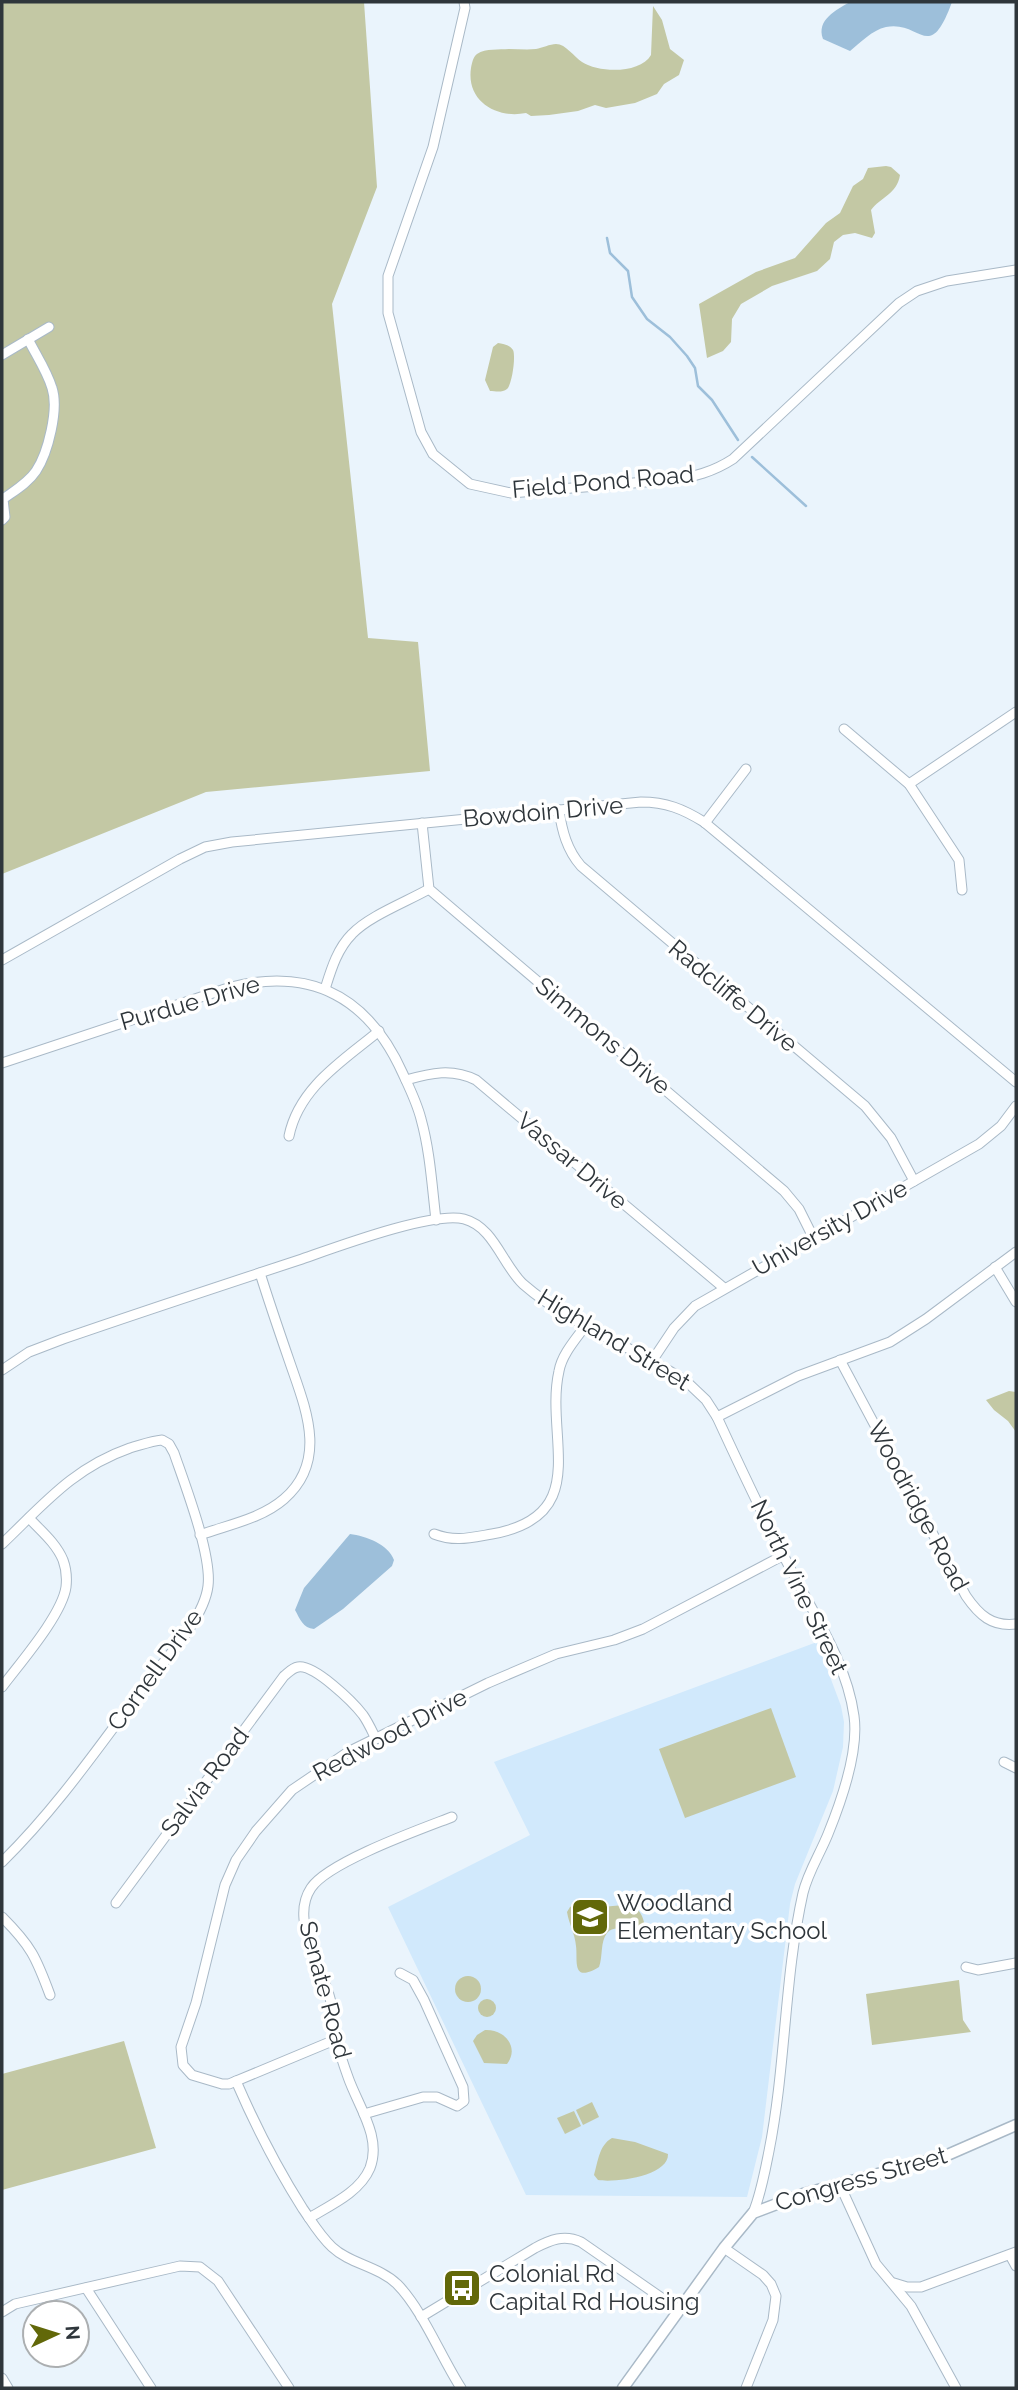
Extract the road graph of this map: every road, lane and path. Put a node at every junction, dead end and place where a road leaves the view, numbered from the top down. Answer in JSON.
{"nodes":[{"id":1,"x":464,"y":2,"type":"edge"},
{"id":2,"x":1016,"y":270,"type":"edge"},
{"id":3,"x":49,"y":327,"type":"dead end"},
{"id":4,"x":28,"y":339,"type":"junction"},
{"id":5,"x":2,"y":355,"type":"edge"},
{"id":6,"x":2,"y":520,"type":"edge"},
{"id":7,"x":1016,"y":712,"type":"edge"},
{"id":8,"x":844,"y":729,"type":"dead end"},
{"id":9,"x":746,"y":769,"type":"dead end"},
{"id":10,"x":909,"y":784,"type":"junction"},
{"id":11,"x":559,"y":810,"type":"junction"},
{"id":12,"x":422,"y":823,"type":"junction"},
{"id":13,"x":705,"y":823,"type":"junction"},
{"id":14,"x":429,"y":889,"type":"junction"},
{"id":15,"x":962,"y":890,"type":"dead end"},
{"id":16,"x":2,"y":960,"type":"edge"},
{"id":17,"x":325,"y":989,"type":"junction"},
{"id":18,"x":379,"y":1031,"type":"junction"},
{"id":19,"x":2,"y":1063,"type":"edge"},
{"id":20,"x":406,"y":1080,"type":"junction"},
{"id":21,"x":1016,"y":1082,"type":"edge"},
{"id":22,"x":1016,"y":1106,"type":"edge"},
{"id":23,"x":289,"y":1136,"type":"dead end"},
{"id":24,"x":914,"y":1181,"type":"junction"},
{"id":25,"x":436,"y":1220,"type":"junction"},
{"id":26,"x":813,"y":1237,"type":"junction"},
{"id":27,"x":1016,"y":1252,"type":"edge"},
{"id":28,"x":995,"y":1267,"type":"junction"},
{"id":29,"x":260,"y":1273,"type":"junction"},
{"id":30,"x":724,"y":1288,"type":"junction"},
{"id":31,"x":1016,"y":1303,"type":"edge"},
{"id":32,"x":586,"y":1325,"type":"junction"},
{"id":33,"x":840,"y":1360,"type":"junction"},
{"id":34,"x":652,"y":1361,"type":"junction"},
{"id":35,"x":2,"y":1370,"type":"edge"},
{"id":36,"x":717,"y":1418,"type":"junction"},
{"id":37,"x":29,"y":1518,"type":"junction"},
{"id":38,"x":434,"y":1534,"type":"dead end"},
{"id":39,"x":200,"y":1535,"type":"junction"},
{"id":40,"x":2,"y":1544,"type":"edge"},
{"id":41,"x":784,"y":1555,"type":"junction"},
{"id":42,"x":1016,"y":1624,"type":"edge"},
{"id":43,"x":2,"y":1687,"type":"edge"},
{"id":44,"x":376,"y":1739,"type":"junction"},
{"id":45,"x":1004,"y":1762,"type":"dead end"},
{"id":46,"x":1016,"y":1768,"type":"edge"},
{"id":47,"x":452,"y":1817,"type":"dead end"},
{"id":48,"x":2,"y":1862,"type":"edge"},
{"id":49,"x":116,"y":1903,"type":"dead end"},
{"id":50,"x":2,"y":1917,"type":"edge"},
{"id":51,"x":1016,"y":1963,"type":"edge"},
{"id":52,"x":966,"y":1967,"type":"dead end"},
{"id":53,"x":400,"y":1973,"type":"dead end"},
{"id":54,"x":50,"y":1995,"type":"dead end"},
{"id":55,"x":337,"y":2039,"type":"junction"},
{"id":56,"x":236,"y":2081,"type":"junction"},
{"id":57,"x":363,"y":2113,"type":"junction"},
{"id":58,"x":1016,"y":2125,"type":"edge"},
{"id":59,"x":839,"y":2183,"type":"junction"},
{"id":60,"x":753,"y":2213,"type":"junction"},
{"id":61,"x":310,"y":2218,"type":"junction"},
{"id":62,"x":724,"y":2248,"type":"junction"},
{"id":63,"x":1013,"y":2253,"type":"edge"},
{"id":64,"x":1016,"y":2266,"type":"edge"},
{"id":65,"x":893,"y":2283,"type":"junction"},
{"id":66,"x":86,"y":2288,"type":"junction"},
{"id":67,"x":679,"y":2310,"type":"junction"},
{"id":68,"x":2,"y":2312,"type":"edge"},
{"id":69,"x":421,"y":2317,"type":"junction"},
{"id":70,"x":2,"y":2378,"type":"edge"},
{"id":71,"x":8,"y":2388,"type":"edge"},
{"id":72,"x":151,"y":2388,"type":"edge"},
{"id":73,"x":289,"y":2388,"type":"edge"},
{"id":74,"x":461,"y":2388,"type":"edge"},
{"id":75,"x":623,"y":2388,"type":"edge"},
{"id":76,"x":746,"y":2388,"type":"edge"},
{"id":77,"x":956,"y":2388,"type":"edge"}],
"edges":[{"from":1,"to":2,"type":"street","name":"Field Pond Road"},
{"from":3,"to":4,"type":"street"},
{"from":4,"to":5,"type":"street"},
{"from":4,"to":6,"type":"street"},
{"from":7,"to":10,"type":"street"},
{"from":8,"to":10,"type":"street"},
{"from":9,"to":13,"type":"street"},
{"from":10,"to":15,"type":"street"},
{"from":11,"to":12,"type":"street","name":"Bowdoin Drive"},
{"from":11,"to":13,"type":"street","name":"Bowdoin Drive"},
{"from":11,"to":24,"type":"street","name":"Radcliffe Drive"},
{"from":12,"to":14,"type":"street"},
{"from":12,"to":16,"type":"street","name":"Bowdoin Drive"},
{"from":13,"to":21,"type":"street","name":"Bowdoin Drive"},
{"from":14,"to":17,"type":"street"},
{"from":14,"to":26,"type":"street","name":"Simmons Drive"},
{"from":17,"to":18,"type":"street","name":"Purdue Drive"},
{"from":17,"to":19,"type":"street","name":"Purdue Drive"},
{"from":18,"to":20,"type":"street","name":"Purdue Drive"},
{"from":18,"to":23,"type":"street"},
{"from":20,"to":25,"type":"street","name":"Purdue Drive"},
{"from":20,"to":30,"type":"street","name":"Vassar Drive"},
{"from":22,"to":24,"type":"street","name":"University Drive"},
{"from":24,"to":26,"type":"street","name":"University Drive"},
{"from":25,"to":29,"type":"street","name":"Highland Street"},
{"from":25,"to":32,"type":"street","name":"Highland Street"},
{"from":26,"to":30,"type":"street","name":"University Drive"},
{"from":27,"to":28,"type":"street"},
{"from":28,"to":31,"type":"street"},
{"from":28,"to":33,"type":"street"},
{"from":29,"to":35,"type":"street","name":"Highland Street"},
{"from":29,"to":39,"type":"street"},
{"from":30,"to":34,"type":"street","name":"University Drive"},
{"from":32,"to":34,"type":"street","name":"Highland Street"},
{"from":32,"to":38,"type":"street"},
{"from":33,"to":36,"type":"street"},
{"from":33,"to":42,"type":"street","name":"Woodridge Road"},
{"from":34,"to":36,"type":"street","name":"Highland Street"},
{"from":36,"to":41,"type":"street","name":"North Vine Street"},
{"from":37,"to":39,"type":"street","name":"Cornell Drive"},
{"from":37,"to":40,"type":"street"},
{"from":37,"to":43,"type":"street"},
{"from":39,"to":48,"type":"street","name":"Cornell Drive"},
{"from":41,"to":44,"type":"street","name":"Redwood Drive"},
{"from":41,"to":60,"type":"street","name":"North Vine Street"},
{"from":44,"to":49,"type":"street","name":"Salvia Road"},
{"from":44,"to":56,"type":"street","name":"Redwood Drive"},
{"from":45,"to":46,"type":"street"},
{"from":47,"to":55,"type":"street","name":"Senate Road"},
{"from":50,"to":54,"type":"street"},
{"from":51,"to":52,"type":"street"},
{"from":53,"to":57,"type":"street"},
{"from":55,"to":56,"type":"street"},
{"from":55,"to":57,"type":"street","name":"Senate Road"},
{"from":56,"to":61,"type":"street"},
{"from":57,"to":61,"type":"street","name":"Senate Road"},
{"from":58,"to":59,"type":"main road","name":"Congress Street"},
{"from":59,"to":60,"type":"main road","name":"Congress Street"},
{"from":59,"to":65,"type":"street"},
{"from":60,"to":62,"type":"main road","name":"Congress Street"},
{"from":61,"to":69,"type":"street"},
{"from":62,"to":67,"type":"main road","name":"Congress Street"},
{"from":62,"to":76,"type":"street"},
{"from":63,"to":64,"type":"street"},
{"from":63,"to":65,"type":"street"},
{"from":65,"to":77,"type":"street"},
{"from":66,"to":68,"type":"street"},
{"from":66,"to":72,"type":"street"},
{"from":66,"to":73,"type":"street"},
{"from":67,"to":69,"type":"street"},
{"from":67,"to":75,"type":"main road","name":"Congress Street"},
{"from":69,"to":74,"type":"street"},
{"from":70,"to":71,"type":"street"}]}
